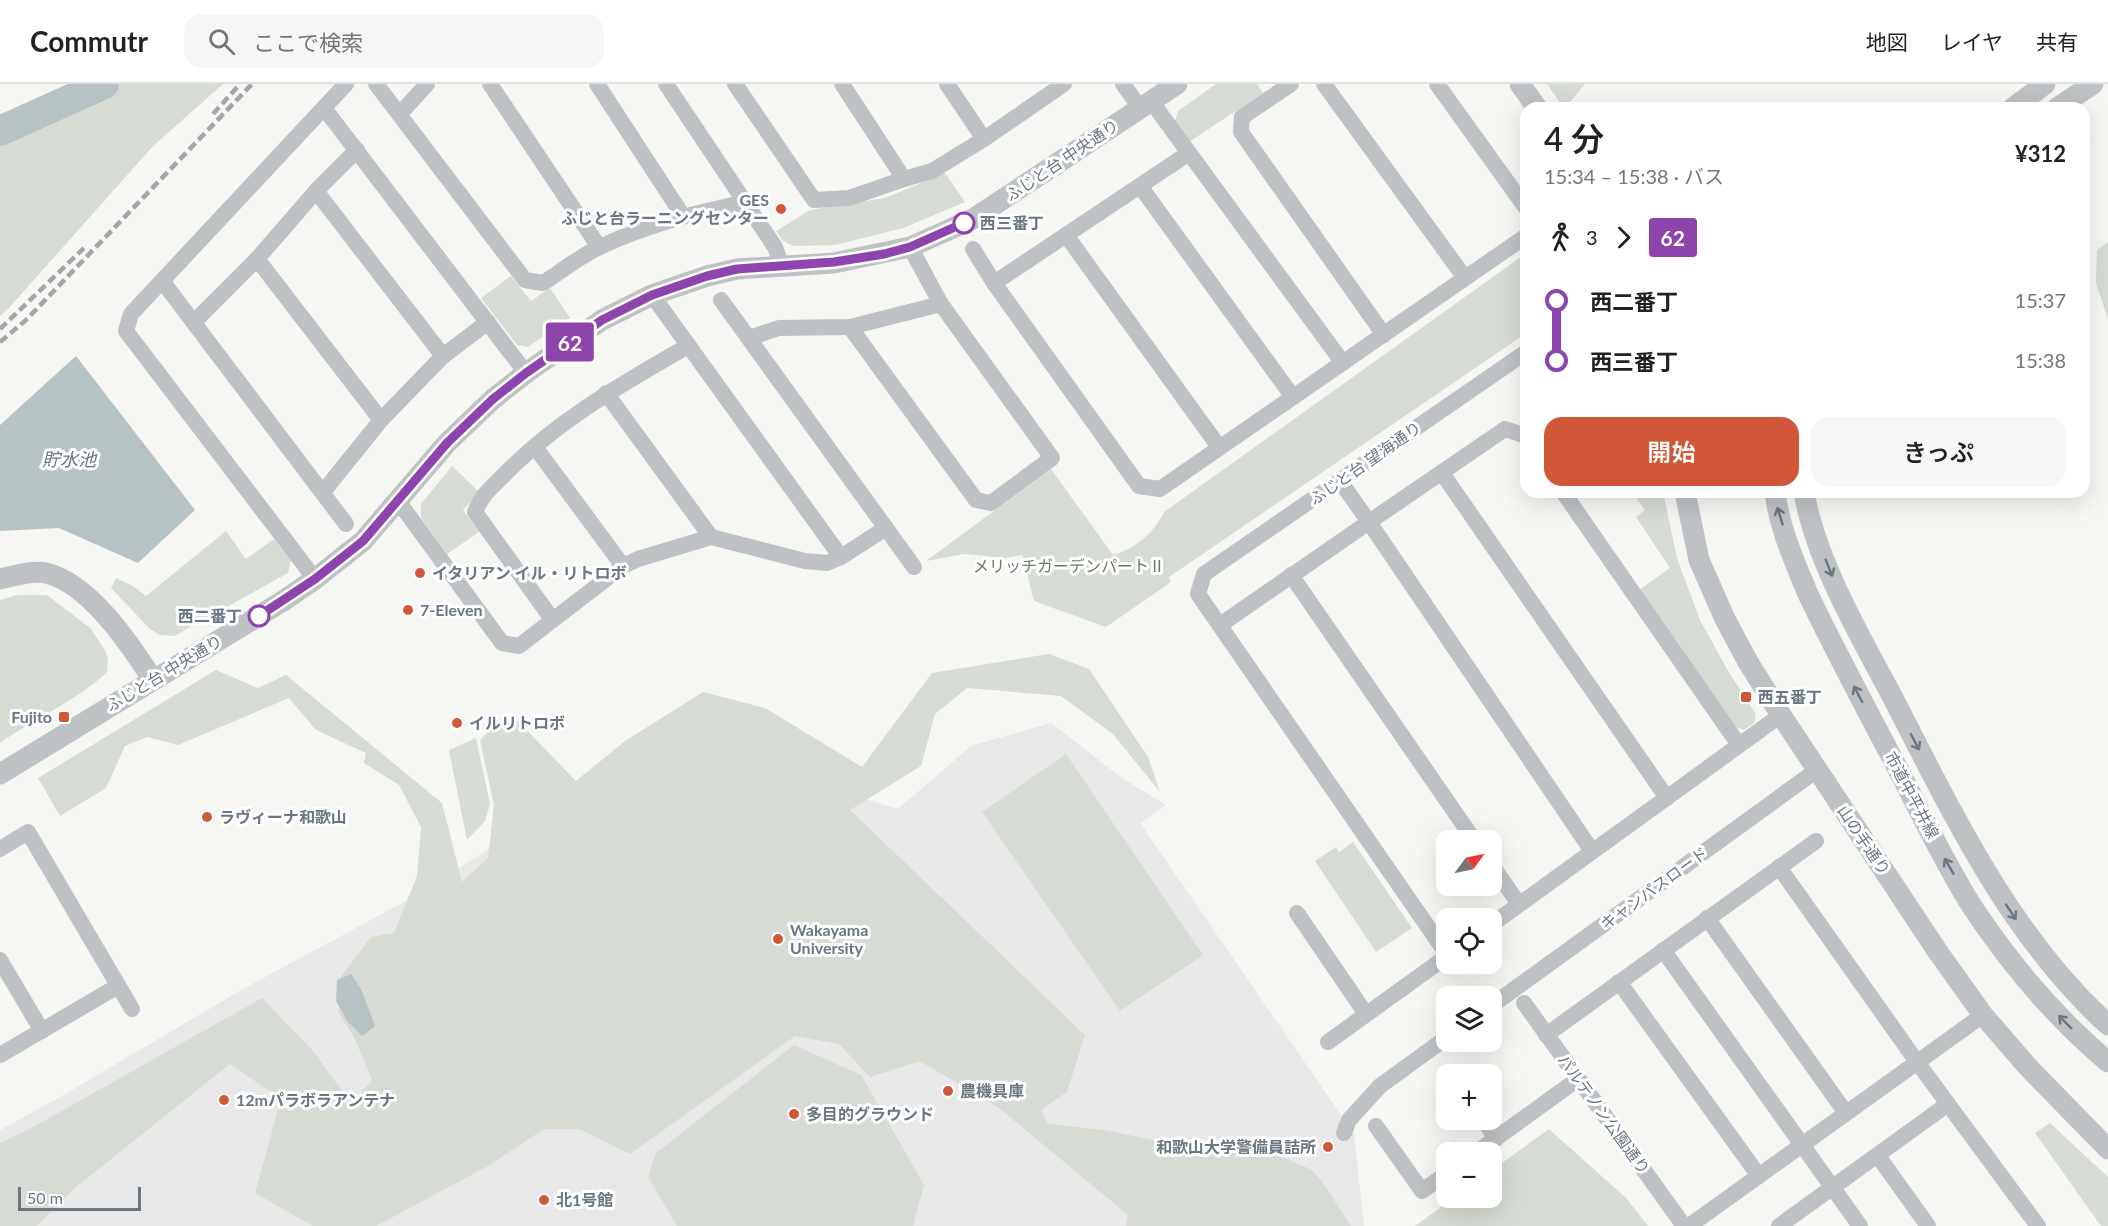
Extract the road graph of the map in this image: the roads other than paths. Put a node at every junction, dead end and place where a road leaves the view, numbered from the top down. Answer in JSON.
{"nodes":[{"id":1,"x":346,"y":84,"type":"edge"},
{"id":2,"x":376,"y":84,"type":"edge"},
{"id":3,"x":427,"y":84,"type":"edge"},
{"id":4,"x":490,"y":84,"type":"edge"},
{"id":5,"x":597,"y":84,"type":"edge"},
{"id":6,"x":666,"y":84,"type":"edge"},
{"id":7,"x":735,"y":84,"type":"edge"},
{"id":8,"x":842,"y":84,"type":"edge"},
{"id":9,"x":947,"y":84,"type":"edge"},
{"id":10,"x":1123,"y":84,"type":"edge"},
{"id":11,"x":1177,"y":84,"type":"edge"},
{"id":12,"x":1291,"y":84,"type":"edge"},
{"id":13,"x":1324,"y":84,"type":"edge"},
{"id":14,"x":1437,"y":84,"type":"edge"},
{"id":15,"x":1520,"y":84,"type":"edge"},
{"id":16,"x":2045,"y":84,"type":"edge"},
{"id":17,"x":2093,"y":84,"type":"edge"},
{"id":18,"x":1059,"y":86,"type":"edge"},
{"id":19,"x":1533,"y":102,"type":"edge"},
{"id":20,"x":2021,"y":102,"type":"edge"},
{"id":21,"x":2066,"y":102,"type":"edge"},
{"id":22,"x":1146,"y":105,"type":"junction"},
{"id":23,"x":324,"y":108,"type":"junction"},
{"id":24,"x":400,"y":114,"type":"junction"},
{"id":25,"x":984,"y":139,"type":"junction"},
{"id":26,"x":357,"y":150,"type":"junction"},
{"id":27,"x":1189,"y":153,"type":"junction"},
{"id":28,"x":904,"y":178,"type":"junction"},
{"id":29,"x":1140,"y":186,"type":"junction"},
{"id":30,"x":316,"y":191,"type":"junction"},
{"id":31,"x":1520,"y":200,"type":"edge"},
{"id":32,"x":747,"y":202,"type":"junction"},
{"id":33,"x":683,"y":216,"type":"junction"},
{"id":34,"x":1066,"y":236,"type":"junction"},
{"id":35,"x":1520,"y":240,"type":"edge"},
{"id":36,"x":599,"y":247,"type":"junction"},
{"id":37,"x":910,"y":247,"type":"junction"},
{"id":38,"x":973,"y":249,"type":"dead end"},
{"id":39,"x":257,"y":259,"type":"junction"},
{"id":40,"x":782,"y":266,"type":"junction"},
{"id":41,"x":1465,"y":278,"type":"junction"},
{"id":42,"x":163,"y":282,"type":"junction"},
{"id":43,"x":994,"y":283,"type":"junction"},
{"id":44,"x":652,"y":295,"type":"junction"},
{"id":45,"x":721,"y":300,"type":"dead end"},
{"id":46,"x":941,"y":304,"type":"junction"},
{"id":47,"x":194,"y":322,"type":"junction"},
{"id":48,"x":488,"y":322,"type":"junction"},
{"id":49,"x":850,"y":327,"type":"junction"},
{"id":50,"x":1384,"y":335,"type":"junction"},
{"id":51,"x":748,"y":338,"type":"junction"},
{"id":52,"x":688,"y":346,"type":"junction"},
{"id":53,"x":443,"y":356,"type":"junction"},
{"id":54,"x":1520,"y":356,"type":"edge"},
{"id":55,"x":1343,"y":363,"type":"junction"},
{"id":56,"x":526,"y":373,"type":"junction"},
{"id":57,"x":606,"y":393,"type":"junction"},
{"id":58,"x":1293,"y":397,"type":"junction"},
{"id":59,"x":381,"y":420,"type":"junction"},
{"id":60,"x":1520,"y":434,"type":"edge"},
{"id":61,"x":535,"y":447,"type":"junction"},
{"id":62,"x":1219,"y":447,"type":"junction"},
{"id":63,"x":1442,"y":473,"type":"junction"},
{"id":64,"x":1340,"y":481,"type":"junction"},
{"id":65,"x":323,"y":492,"type":"junction"},
{"id":66,"x":1567,"y":498,"type":"edge"},
{"id":67,"x":1686,"y":498,"type":"edge"},
{"id":68,"x":1776,"y":498,"type":"edge"},
{"id":69,"x":1806,"y":498,"type":"edge"},
{"id":70,"x":398,"y":501,"type":"junction"},
{"id":71,"x":1368,"y":522,"type":"junction"},
{"id":72,"x":346,"y":524,"type":"dead end"},
{"id":73,"x":886,"y":528,"type":"junction"},
{"id":74,"x":711,"y":537,"type":"junction"},
{"id":75,"x":842,"y":557,"type":"junction"},
{"id":76,"x":622,"y":566,"type":"junction"},
{"id":77,"x":914,"y":567,"type":"dead end"},
{"id":78,"x":1291,"y":575,"type":"junction"},
{"id":79,"x":0,"y":579,"type":"edge"},
{"id":80,"x":315,"y":579,"type":"junction"},
{"id":81,"x":552,"y":620,"type":"junction"},
{"id":82,"x":1220,"y":625,"type":"junction"},
{"id":83,"x":153,"y":680,"type":"junction"},
{"id":84,"x":1781,"y":715,"type":"junction"},
{"id":85,"x":1739,"y":745,"type":"junction"},
{"id":86,"x":1817,"y":770,"type":"junction"},
{"id":87,"x":0,"y":774,"type":"edge"},
{"id":88,"x":1667,"y":798,"type":"junction"},
{"id":89,"x":1467,"y":830,"type":"edge"},
{"id":90,"x":1816,"y":841,"type":"dead end"},
{"id":91,"x":0,"y":849,"type":"edge"},
{"id":92,"x":1592,"y":851,"type":"junction"},
{"id":93,"x":1779,"y":867,"type":"junction"},
{"id":94,"x":1502,"y":880,"type":"edge"},
{"id":95,"x":1519,"y":904,"type":"junction"},
{"id":96,"x":1297,"y":913,"type":"dead end"},
{"id":97,"x":1502,"y":917,"type":"edge"},
{"id":98,"x":1707,"y":918,"type":"junction"},
{"id":99,"x":1436,"y":940,"type":"edge"},
{"id":100,"x":1663,"y":950,"type":"junction"},
{"id":101,"x":0,"y":960,"type":"edge"},
{"id":102,"x":1436,"y":962,"type":"edge"},
{"id":103,"x":1619,"y":982,"type":"junction"},
{"id":104,"x":118,"y":986,"type":"junction"},
{"id":105,"x":1502,"y":998,"type":"edge"},
{"id":106,"x":1524,"y":1003,"type":"dead end"},
{"id":107,"x":132,"y":1009,"type":"dead end"},
{"id":108,"x":1366,"y":1014,"type":"junction"},
{"id":109,"x":1983,"y":1015,"type":"junction"},
{"id":110,"x":2108,"y":1025,"type":"edge"},
{"id":111,"x":42,"y":1031,"type":"junction"},
{"id":112,"x":1546,"y":1035,"type":"junction"},
{"id":113,"x":1328,"y":1042,"type":"dead end"},
{"id":114,"x":1436,"y":1045,"type":"edge"},
{"id":115,"x":0,"y":1055,"type":"edge"},
{"id":116,"x":1917,"y":1062,"type":"junction"},
{"id":117,"x":2108,"y":1062,"type":"edge"},
{"id":118,"x":1578,"y":1079,"type":"junction"},
{"id":119,"x":1948,"y":1104,"type":"junction"},
{"id":120,"x":1846,"y":1113,"type":"junction"},
{"id":121,"x":1376,"y":1125,"type":"dead end"},
{"id":122,"x":1491,"y":1130,"type":"edge"},
{"id":123,"x":1344,"y":1133,"type":"dead end"},
{"id":124,"x":1496,"y":1138,"type":"junction"},
{"id":125,"x":1491,"y":1142,"type":"edge"},
{"id":126,"x":1802,"y":1145,"type":"junction"},
{"id":127,"x":2108,"y":1149,"type":"edge"},
{"id":128,"x":1878,"y":1156,"type":"junction"},
{"id":129,"x":1759,"y":1176,"type":"junction"},
{"id":130,"x":1436,"y":1181,"type":"edge"},
{"id":131,"x":1833,"y":1188,"type":"junction"},
{"id":132,"x":1787,"y":1224,"type":"edge"},
{"id":133,"x":1684,"y":1226,"type":"edge"},
{"id":134,"x":1689,"y":1226,"type":"edge"},
{"id":135,"x":1860,"y":1226,"type":"edge"},
{"id":136,"x":1928,"y":1226,"type":"edge"},
{"id":137,"x":2038,"y":1226,"type":"edge"}],
"edges":[{"from":1,"to":23,"type":"street"},
{"from":2,"to":24,"type":"street"},
{"from":3,"to":24,"type":"street"},
{"from":4,"to":36,"type":"street"},
{"from":5,"to":33,"type":"street"},
{"from":6,"to":32,"type":"street"},
{"from":7,"to":28,"type":"street"},
{"from":8,"to":28,"type":"street"},
{"from":9,"to":25,"type":"street"},
{"from":10,"to":22,"type":"street"},
{"from":11,"to":22,"type":"street","name":"ふじと台 中央通り"},
{"from":12,"to":50,"type":"street"},
{"from":13,"to":41,"type":"street"},
{"from":14,"to":31,"type":"street"},
{"from":15,"to":19,"type":"street"},
{"from":16,"to":20,"type":"street"},
{"from":17,"to":21,"type":"street"},
{"from":18,"to":25,"type":"street"},
{"from":22,"to":27,"type":"street"},
{"from":22,"to":37,"type":"street","name":"ふじと台 中央通り"},
{"from":23,"to":26,"type":"street"},
{"from":23,"to":42,"type":"street"},
{"from":24,"to":36,"type":"street"},
{"from":25,"to":28,"type":"street"},
{"from":26,"to":30,"type":"street"},
{"from":26,"to":48,"type":"street"},
{"from":27,"to":29,"type":"street"},
{"from":27,"to":55,"type":"street"},
{"from":29,"to":34,"type":"street"},
{"from":29,"to":58,"type":"street"},
{"from":30,"to":39,"type":"street"},
{"from":30,"to":53,"type":"street"},
{"from":32,"to":33,"type":"street"},
{"from":32,"to":40,"type":"street"},
{"from":33,"to":36,"type":"street"},
{"from":34,"to":43,"type":"street"},
{"from":34,"to":62,"type":"street"},
{"from":35,"to":41,"type":"street"},
{"from":37,"to":40,"type":"street","name":"ふじと台 中央通り"},
{"from":37,"to":46,"type":"street"},
{"from":38,"to":43,"type":"street"},
{"from":39,"to":47,"type":"street"},
{"from":39,"to":59,"type":"street"},
{"from":40,"to":44,"type":"street","name":"ふじと台 中央通り"},
{"from":41,"to":50,"type":"street"},
{"from":42,"to":47,"type":"street"},
{"from":42,"to":80,"type":"street"},
{"from":43,"to":62,"type":"street"},
{"from":44,"to":52,"type":"street"},
{"from":44,"to":56,"type":"street","name":"ふじと台 中央通り"},
{"from":45,"to":51,"type":"street"},
{"from":46,"to":49,"type":"street"},
{"from":46,"to":49,"type":"street"},
{"from":47,"to":65,"type":"street"},
{"from":48,"to":53,"type":"street"},
{"from":48,"to":56,"type":"street"},
{"from":49,"to":51,"type":"street"},
{"from":50,"to":55,"type":"street"},
{"from":51,"to":73,"type":"street"},
{"from":52,"to":57,"type":"street"},
{"from":52,"to":75,"type":"street"},
{"from":53,"to":59,"type":"street"},
{"from":54,"to":64,"type":"street","name":"ふじと台 望海通り"},
{"from":55,"to":58,"type":"street"},
{"from":56,"to":70,"type":"street","name":"ふじと台 中央通り"},
{"from":57,"to":61,"type":"street"},
{"from":57,"to":74,"type":"street"},
{"from":58,"to":62,"type":"street"},
{"from":59,"to":65,"type":"street"},
{"from":60,"to":63,"type":"street"},
{"from":61,"to":76,"type":"street"},
{"from":61,"to":81,"type":"street"},
{"from":63,"to":71,"type":"street"},
{"from":63,"to":88,"type":"street"},
{"from":64,"to":71,"type":"street"},
{"from":64,"to":82,"type":"street","name":"ふじと台 望海通り"},
{"from":65,"to":72,"type":"street"},
{"from":66,"to":85,"type":"street"},
{"from":67,"to":84,"type":"street","name":"山の手通り"},
{"from":117,"to":68,"type":"street","name":"市道中平井線","one_way":true},
{"from":69,"to":110,"type":"street","name":"市道中平井線","one_way":true},
{"from":70,"to":80,"type":"street","name":"ふじと台 中央通り"},
{"from":70,"to":81,"type":"street"},
{"from":71,"to":78,"type":"street"},
{"from":71,"to":92,"type":"street"},
{"from":73,"to":75,"type":"street"},
{"from":73,"to":77,"type":"street"},
{"from":74,"to":75,"type":"street"},
{"from":74,"to":76,"type":"street"},
{"from":76,"to":81,"type":"street"},
{"from":78,"to":82,"type":"street"},
{"from":78,"to":89,"type":"street"},
{"from":79,"to":83,"type":"street"},
{"from":80,"to":83,"type":"street","name":"ふじと台 中央通り"},
{"from":82,"to":99,"type":"street"},
{"from":83,"to":87,"type":"street","name":"ふじと台 中央通り"},
{"from":84,"to":85,"type":"street"},
{"from":84,"to":86,"type":"street","name":"山の手通り"},
{"from":85,"to":88,"type":"street"},
{"from":86,"to":105,"type":"street","name":"キャンパスロード"},
{"from":86,"to":109,"type":"street","name":"山の手通り"},
{"from":88,"to":92,"type":"street"},
{"from":90,"to":93,"type":"street"},
{"from":91,"to":104,"type":"street"},
{"from":92,"to":95,"type":"street"},
{"from":93,"to":98,"type":"street"},
{"from":93,"to":116,"type":"street"},
{"from":94,"to":95,"type":"street"},
{"from":95,"to":97,"type":"street"},
{"from":96,"to":108,"type":"street"},
{"from":98,"to":100,"type":"street"},
{"from":98,"to":120,"type":"street"},
{"from":100,"to":103,"type":"street"},
{"from":100,"to":126,"type":"street"},
{"from":101,"to":111,"type":"street"},
{"from":102,"to":108,"type":"street"},
{"from":103,"to":112,"type":"street"},
{"from":103,"to":129,"type":"street"},
{"from":104,"to":107,"type":"street"},
{"from":104,"to":111,"type":"street"},
{"from":106,"to":112,"type":"street","name":"パルテノン公園通り"},
{"from":108,"to":113,"type":"street"},
{"from":109,"to":116,"type":"street"},
{"from":109,"to":127,"type":"street","name":"山の手通り"},
{"from":111,"to":115,"type":"street"},
{"from":112,"to":118,"type":"street","name":"パルテノン公園通り"},
{"from":114,"to":123,"type":"street"},
{"from":116,"to":119,"type":"street"},
{"from":116,"to":120,"type":"street"},
{"from":118,"to":124,"type":"street"},
{"from":118,"to":133,"type":"street","name":"パルテノン公園通り"},
{"from":119,"to":128,"type":"street"},
{"from":119,"to":137,"type":"street"},
{"from":120,"to":126,"type":"street"},
{"from":121,"to":130,"type":"street"},
{"from":122,"to":124,"type":"street"},
{"from":124,"to":125,"type":"street"},
{"from":126,"to":129,"type":"street"},
{"from":126,"to":131,"type":"street"},
{"from":128,"to":131,"type":"street"},
{"from":128,"to":136,"type":"street"},
{"from":129,"to":134,"type":"street"},
{"from":131,"to":132,"type":"street"},
{"from":131,"to":135,"type":"street"}]}
